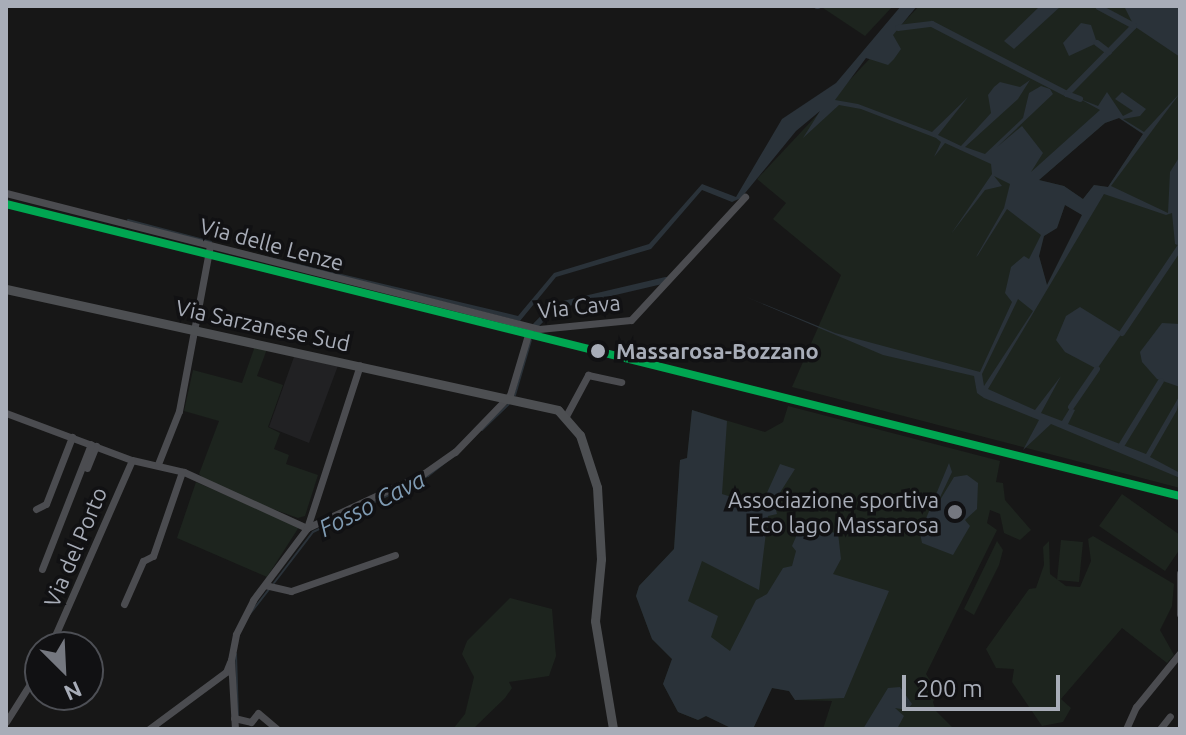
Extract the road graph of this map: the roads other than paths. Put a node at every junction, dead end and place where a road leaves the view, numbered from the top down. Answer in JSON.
{"nodes":[{"id":1,"x":6,"y":193,"type":"edge"},
{"id":2,"x":745,"y":197,"type":"dead end"},
{"id":3,"x":210,"y":246,"type":"junction"},
{"id":4,"x":6,"y":289,"type":"edge"},
{"id":5,"x":530,"y":328,"type":"junction"},
{"id":6,"x":194,"y":329,"type":"junction"},
{"id":7,"x":360,"y":365,"type":"junction"},
{"id":8,"x":621,"y":382,"type":"dead end"},
{"id":9,"x":513,"y":396,"type":"junction"},
{"id":10,"x":6,"y":413,"type":"edge"},
{"id":11,"x":566,"y":416,"type":"junction"},
{"id":12,"x":72,"y":437,"type":"junction"},
{"id":13,"x":94,"y":445,"type":"junction"},
{"id":14,"x":132,"y":460,"type":"junction"},
{"id":15,"x":158,"y":464,"type":"junction"},
{"id":16,"x":182,"y":472,"type":"junction"},
{"id":17,"x":72,"y":503,"type":"dead end"},
{"id":18,"x":36,"y":509,"type":"dead end"},
{"id":19,"x":307,"y":528,"type":"junction"},
{"id":20,"x":395,"y":555,"type":"dead end"},
{"id":21,"x":42,"y":569,"type":"dead end"},
{"id":22,"x":1180,"y":573,"type":"edge"},
{"id":23,"x":268,"y":586,"type":"junction"},
{"id":24,"x":124,"y":604,"type":"dead end"},
{"id":25,"x":1180,"y":614,"type":"edge"},
{"id":26,"x":57,"y":631,"type":"edge"},
{"id":27,"x":1180,"y":653,"type":"edge"},
{"id":28,"x":231,"y":660,"type":"junction"},
{"id":29,"x":24,"y":693,"type":"edge"},
{"id":30,"x":1170,"y":716,"type":"dead end"},
{"id":31,"x":237,"y":719,"type":"junction"},
{"id":32,"x":6,"y":722,"type":"edge"},
{"id":33,"x":149,"y":729,"type":"edge"},
{"id":34,"x":235,"y":729,"type":"edge"},
{"id":35,"x":277,"y":729,"type":"edge"},
{"id":36,"x":613,"y":729,"type":"edge"},
{"id":37,"x":1126,"y":729,"type":"edge"},
{"id":38,"x":1160,"y":729,"type":"edge"}],
"edges":[{"from":1,"to":3,"type":"street","name":"Via delle Lenze"},
{"from":2,"to":5,"type":"street","name":"Via Cava"},
{"from":3,"to":5,"type":"street","name":"Via delle Lenze"},
{"from":3,"to":6,"type":"street"},
{"from":4,"to":6,"type":"main road","name":"Via Sarzanese Sud"},
{"from":5,"to":9,"type":"street","name":"Via Cava"},
{"from":6,"to":7,"type":"main road","name":"Via Sarzanese Sud"},
{"from":6,"to":15,"type":"street"},
{"from":7,"to":9,"type":"main road","name":"Via Sarzanese Sud"},
{"from":7,"to":19,"type":"street"},
{"from":8,"to":11,"type":"street"},
{"from":9,"to":11,"type":"main road","name":"Via Sarzanese Sud"},
{"from":9,"to":19,"type":"street"},
{"from":10,"to":12,"type":"street"},
{"from":11,"to":36,"type":"main road"},
{"from":12,"to":13,"type":"street"},
{"from":12,"to":18,"type":"street"},
{"from":13,"to":14,"type":"street"},
{"from":13,"to":17,"type":"street"},
{"from":13,"to":21,"type":"street"},
{"from":14,"to":15,"type":"street"},
{"from":14,"to":26,"type":"street","name":"Via del Porto"},
{"from":15,"to":16,"type":"street"},
{"from":16,"to":19,"type":"street"},
{"from":16,"to":24,"type":"street"},
{"from":19,"to":23,"type":"street"},
{"from":20,"to":23,"type":"street"},
{"from":22,"to":25,"type":"street"},
{"from":23,"to":28,"type":"street"},
{"from":27,"to":37,"type":"street"},
{"from":28,"to":31,"type":"street"},
{"from":28,"to":33,"type":"street"},
{"from":29,"to":32,"type":"street"},
{"from":30,"to":38,"type":"street"},
{"from":31,"to":34,"type":"street"},
{"from":31,"to":35,"type":"street"}]}
